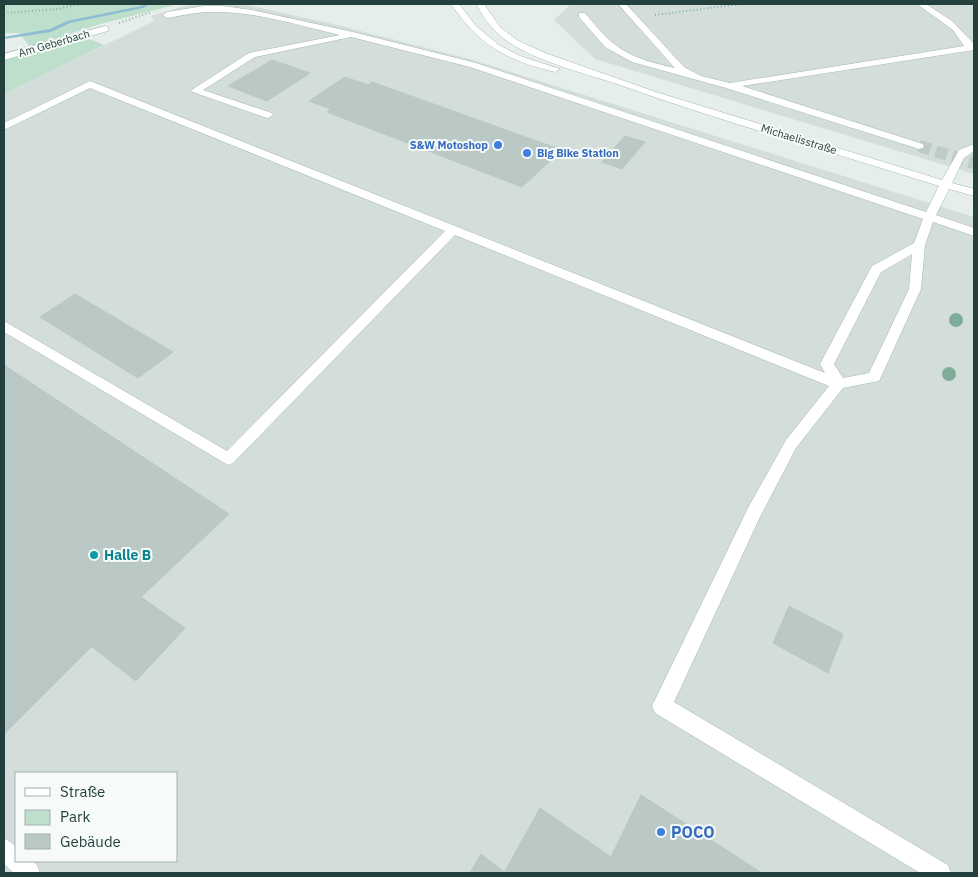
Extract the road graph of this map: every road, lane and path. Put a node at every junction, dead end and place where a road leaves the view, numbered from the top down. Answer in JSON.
{"nodes":[{"id":1,"x":80,"y":4,"type":"edge"},
{"id":2,"x":455,"y":4,"type":"edge"},
{"id":3,"x":480,"y":4,"type":"edge"},
{"id":4,"x":622,"y":4,"type":"edge"},
{"id":5,"x":741,"y":4,"type":"edge"},
{"id":6,"x":921,"y":4,"type":"edge"},
{"id":7,"x":152,"y":12,"type":"dead end"},
{"id":8,"x":4,"y":13,"type":"edge"},
{"id":9,"x":167,"y":15,"type":"dead end"},
{"id":10,"x":582,"y":15,"type":"dead end"},
{"id":11,"x":635,"y":18,"type":"junction"},
{"id":12,"x":105,"y":29,"type":"joint"},
{"id":13,"x":353,"y":35,"type":"junction"},
{"id":14,"x":972,"y":48,"type":"edge"},
{"id":15,"x":4,"y":57,"type":"edge"},
{"id":16,"x":689,"y":75,"type":"junction"},
{"id":17,"x":624,"y":85,"type":"junction"},
{"id":18,"x":728,"y":85,"type":"junction"},
{"id":19,"x":268,"y":115,"type":"dead end"},
{"id":20,"x":4,"y":127,"type":"edge"},
{"id":21,"x":919,"y":146,"type":"tunnel mouth"},
{"id":22,"x":974,"y":147,"type":"edge"},
{"id":23,"x":945,"y":184,"type":"junction"},
{"id":24,"x":974,"y":193,"type":"edge"},
{"id":25,"x":929,"y":217,"type":"junction"},
{"id":26,"x":454,"y":229,"type":"junction"},
{"id":27,"x":974,"y":232,"type":"edge"},
{"id":28,"x":919,"y":245,"type":"junction"},
{"id":29,"x":4,"y":326,"type":"edge"},
{"id":30,"x":839,"y":384,"type":"junction"},
{"id":31,"x":4,"y":849,"type":"edge"},
{"id":32,"x":15,"y":860,"type":"edge"},
{"id":33,"x":18,"y":862,"type":"edge"},
{"id":34,"x":29,"y":873,"type":"edge"},
{"id":35,"x":940,"y":873,"type":"edge"}],
"edges":[{"from":1,"to":8,"type":"path"},
{"from":2,"to":17,"type":"street","name":"Michaelisstraße"},
{"from":3,"to":17,"type":"street","name":"Michaelisstraße"},
{"from":4,"to":11,"type":"street"},
{"from":5,"to":11,"type":"path"},
{"from":6,"to":14,"type":"street"},
{"from":7,"to":12,"type":"path"},
{"from":9,"to":13,"type":"street"},
{"from":10,"to":16,"type":"street"},
{"from":11,"to":16,"type":"street"},
{"from":12,"to":15,"type":"street","name":"Am Geberbach"},
{"from":13,"to":19,"type":"street"},
{"from":13,"to":25,"type":"street"},
{"from":14,"to":18,"type":"street"},
{"from":16,"to":18,"type":"street"},
{"from":17,"to":23,"type":"street","name":"Michaelisstraße"},
{"from":18,"to":21,"type":"street"},
{"from":20,"to":26,"type":"street"},
{"from":22,"to":23,"type":"street"},
{"from":23,"to":24,"type":"street","name":"Michaelisstraße"},
{"from":23,"to":25,"type":"street"},
{"from":25,"to":27,"type":"street"},
{"from":25,"to":28,"type":"street"},
{"from":26,"to":29,"type":"street"},
{"from":26,"to":30,"type":"street"},
{"from":28,"to":30,"type":"street"},
{"from":28,"to":30,"type":"street"},
{"from":30,"to":35,"type":"street"},
{"from":31,"to":32,"type":"street"},
{"from":33,"to":34,"type":"street"}]}
